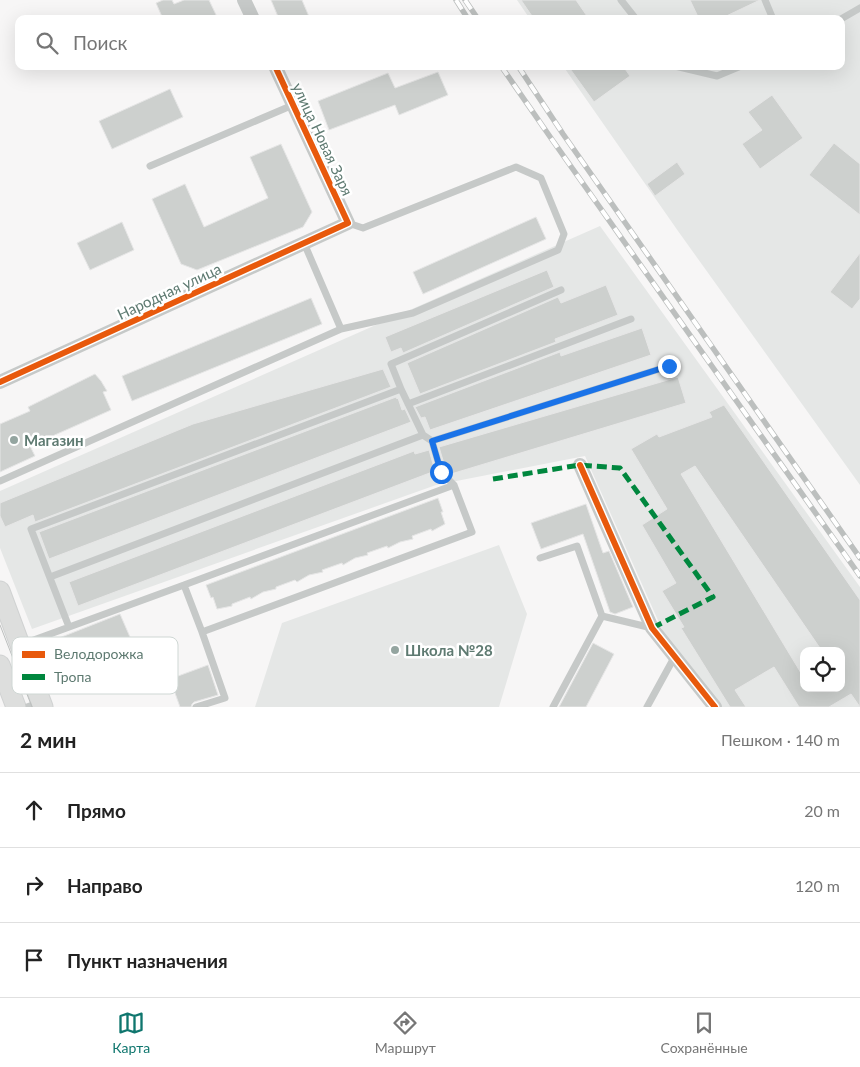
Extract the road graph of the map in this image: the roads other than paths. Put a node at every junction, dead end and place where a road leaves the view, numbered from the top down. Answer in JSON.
{"nodes":[{"id":1,"x":244,"y":0,"type":"edge"},
{"id":2,"x":621,"y":0,"type":"edge"},
{"id":3,"x":765,"y":0,"type":"edge"},
{"id":4,"x":860,"y":8,"type":"edge"},
{"id":5,"x":251,"y":15,"type":"edge"},
{"id":6,"x":633,"y":15,"type":"edge"},
{"id":7,"x":772,"y":15,"type":"edge"},
{"id":8,"x":845,"y":17,"type":"edge"},
{"id":9,"x":277,"y":70,"type":"edge"},
{"id":10,"x":692,"y":70,"type":"edge"},
{"id":11,"x":731,"y":70,"type":"edge"},
{"id":12,"x":293,"y":105,"type":"junction"},
{"id":13,"x":150,"y":166,"type":"dead end"},
{"id":14,"x":348,"y":223,"type":"junction"},
{"id":15,"x":304,"y":243,"type":"junction"},
{"id":16,"x":561,"y":290,"type":"dead end"},
{"id":17,"x":631,"y":319,"type":"dead end"},
{"id":18,"x":341,"y":330,"type":"junction"},
{"id":19,"x":669,"y":366,"type":"dead end"},
{"id":20,"x":0,"y":382,"type":"edge"},
{"id":21,"x":401,"y":389,"type":"junction"},
{"id":22,"x":408,"y":404,"type":"junction"},
{"id":23,"x":423,"y":435,"type":"junction"},
{"id":24,"x":432,"y":441,"type":"junction"},
{"id":25,"x":580,"y":465,"type":"dead end"},
{"id":26,"x":0,"y":481,"type":"edge"},
{"id":27,"x":454,"y":485,"type":"junction"},
{"id":28,"x":540,"y":558,"type":"dead end"},
{"id":29,"x":50,"y":577,"type":"junction"},
{"id":30,"x":184,"y":585,"type":"junction"},
{"id":31,"x":0,"y":591,"type":"edge"},
{"id":32,"x":602,"y":616,"type":"junction"},
{"id":33,"x":69,"y":627,"type":"junction"},
{"id":34,"x":652,"y":628,"type":"junction"},
{"id":35,"x":202,"y":632,"type":"junction"},
{"id":36,"x":16,"y":637,"type":"edge"},
{"id":37,"x":42,"y":637,"type":"edge"},
{"id":38,"x":675,"y":656,"type":"junction"},
{"id":39,"x":0,"y":665,"type":"edge"},
{"id":40,"x":16,"y":707,"type":"edge"},
{"id":41,"x":196,"y":707,"type":"edge"},
{"id":42,"x":553,"y":707,"type":"edge"},
{"id":43,"x":647,"y":707,"type":"edge"},
{"id":44,"x":715,"y":707,"type":"edge"}],
"edges":[{"from":1,"to":5,"type":"street"},
{"from":2,"to":6,"type":"lane"},
{"from":3,"to":7,"type":"lane"},
{"from":4,"to":8,"type":"lane"},
{"from":9,"to":12,"type":"street","name":"улица Новая Заря"},
{"from":10,"to":11,"type":"lane"},
{"from":12,"to":13,"type":"lane"},
{"from":12,"to":14,"type":"street","name":"улица Новая Заря"},
{"from":14,"to":15,"type":"street","name":"Народная улица"},
{"from":14,"to":18,"type":"lane"},
{"from":15,"to":18,"type":"lane"},
{"from":15,"to":20,"type":"street","name":"Народная улица"},
{"from":16,"to":21,"type":"lane"},
{"from":17,"to":22,"type":"lane"},
{"from":18,"to":26,"type":"lane"},
{"from":19,"to":24,"type":"lane"},
{"from":21,"to":22,"type":"lane"},
{"from":21,"to":29,"type":"lane"},
{"from":22,"to":23,"type":"lane"},
{"from":23,"to":24,"type":"lane"},
{"from":23,"to":29,"type":"lane"},
{"from":24,"to":27,"type":"lane"},
{"from":25,"to":34,"type":"street"},
{"from":27,"to":30,"type":"lane"},
{"from":27,"to":35,"type":"lane"},
{"from":28,"to":32,"type":"lane"},
{"from":29,"to":33,"type":"lane"},
{"from":30,"to":33,"type":"lane"},
{"from":30,"to":35,"type":"lane"},
{"from":31,"to":36,"type":"main road"},
{"from":32,"to":34,"type":"lane"},
{"from":32,"to":42,"type":"lane"},
{"from":33,"to":37,"type":"lane"},
{"from":34,"to":38,"type":"street"},
{"from":35,"to":41,"type":"lane"},
{"from":38,"to":43,"type":"lane"},
{"from":38,"to":44,"type":"street"},
{"from":39,"to":40,"type":"main road"}]}
